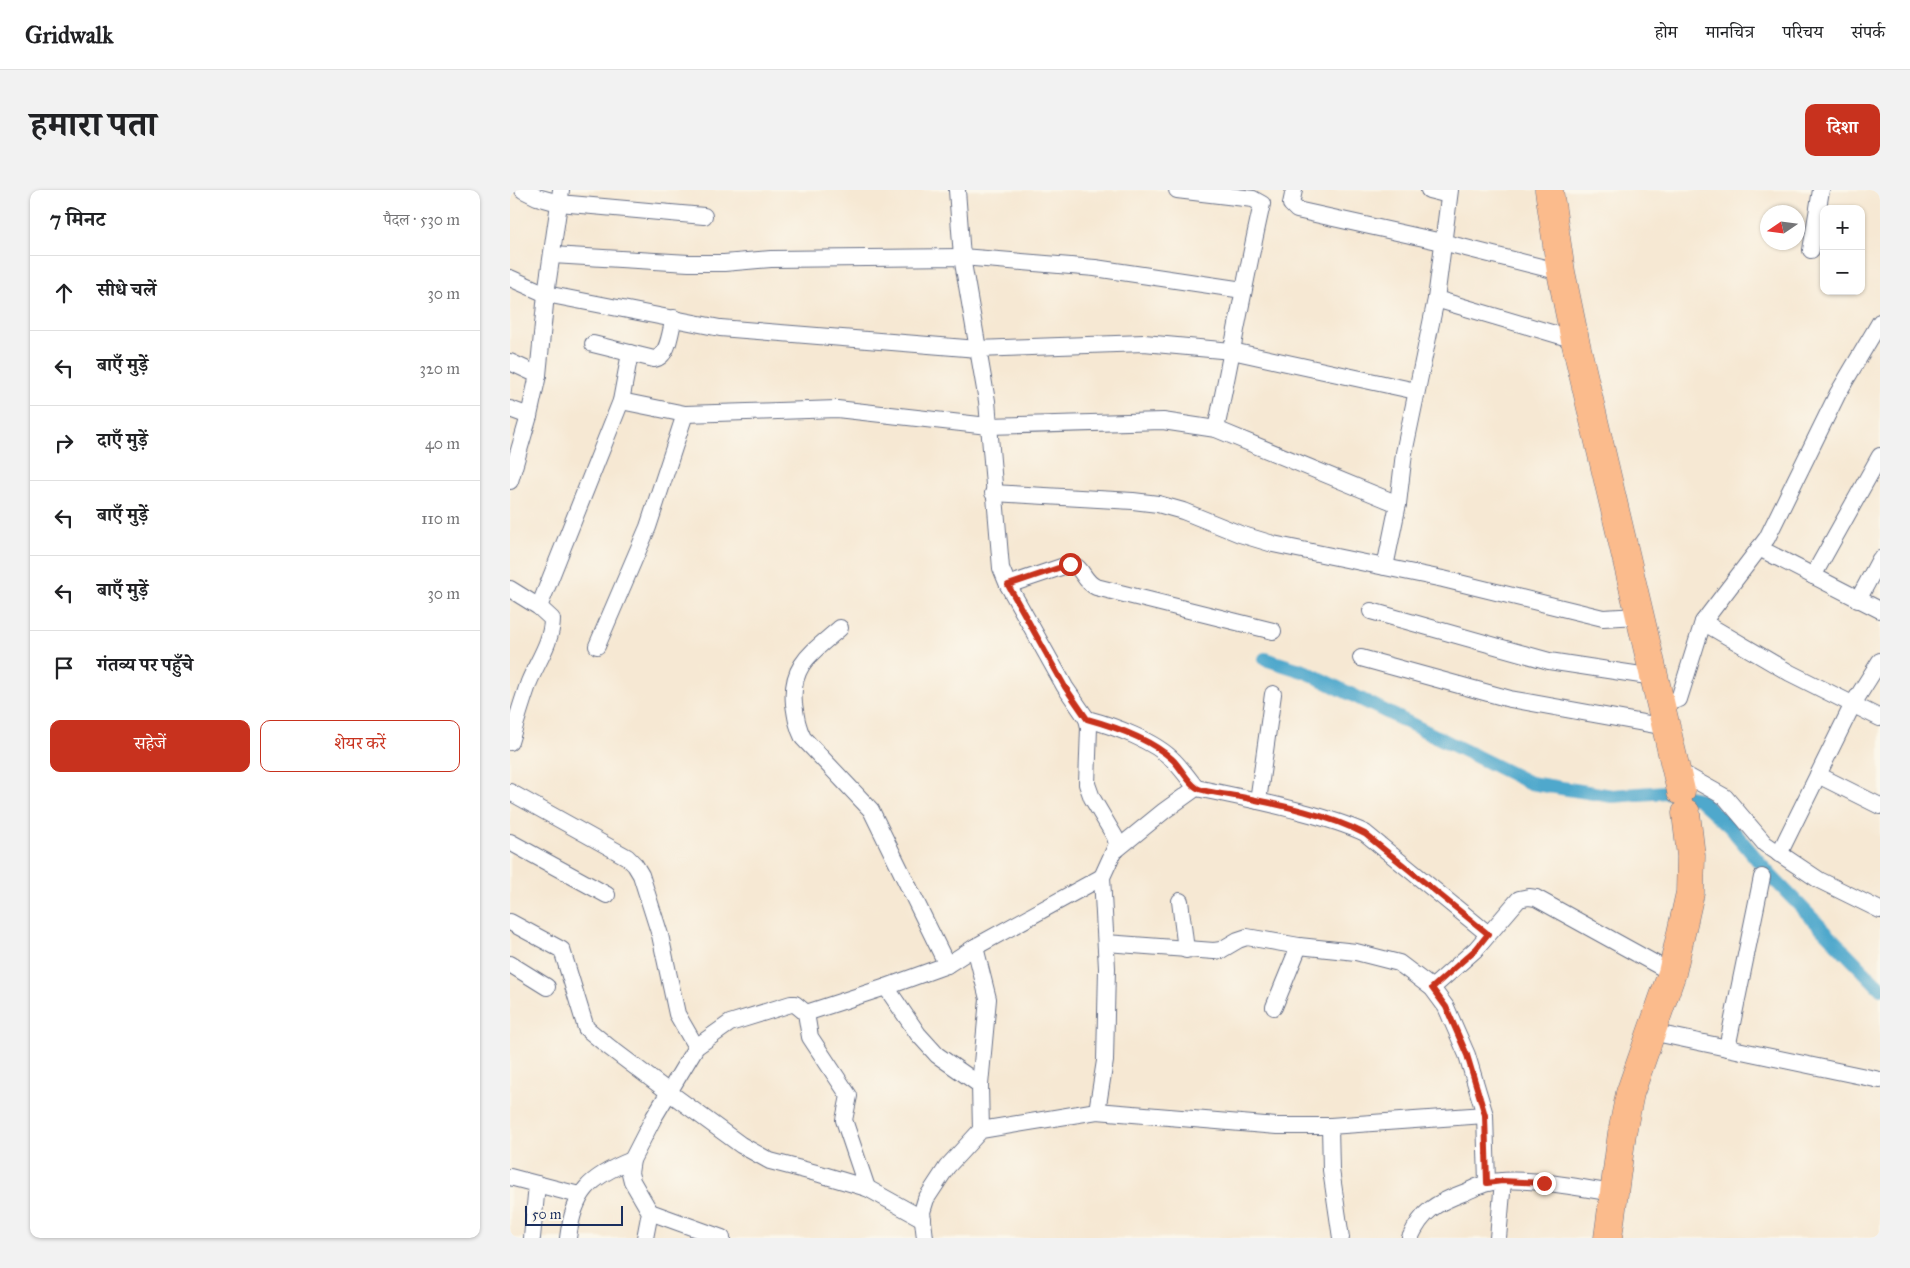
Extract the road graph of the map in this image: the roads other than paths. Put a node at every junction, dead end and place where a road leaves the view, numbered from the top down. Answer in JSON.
{"nodes":[{"id":1,"x":523,"y":190,"type":"edge"},
{"id":2,"x":957,"y":190,"type":"edge"},
{"id":3,"x":1177,"y":190,"type":"edge"},
{"id":4,"x":1294,"y":190,"type":"edge"},
{"id":5,"x":1429,"y":190,"type":"edge"},
{"id":6,"x":1549,"y":190,"type":"edge"},
{"id":7,"x":1821,"y":190,"type":"edge"},
{"id":8,"x":1450,"y":192,"type":"edge"},
{"id":9,"x":560,"y":196,"type":"edge"},
{"id":10,"x":704,"y":216,"type":"dead end"},
{"id":11,"x":1442,"y":242,"type":"junction"},
{"id":12,"x":1810,"y":250,"type":"dead end"},
{"id":13,"x":552,"y":254,"type":"junction"},
{"id":14,"x":962,"y":257,"type":"junction"},
{"id":15,"x":1561,"y":272,"type":"junction"},
{"id":16,"x":510,"y":278,"type":"edge"},
{"id":17,"x":1242,"y":290,"type":"junction"},
{"id":18,"x":546,"y":294,"type":"junction"},
{"id":19,"x":1436,"y":298,"type":"junction"},
{"id":20,"x":674,"y":318,"type":"junction"},
{"id":21,"x":1880,"y":322,"type":"edge"},
{"id":22,"x":1575,"y":340,"type":"junction"},
{"id":23,"x":593,"y":344,"type":"dead end"},
{"id":24,"x":978,"y":349,"type":"junction"},
{"id":25,"x":1232,"y":351,"type":"junction"},
{"id":26,"x":630,"y":353,"type":"junction"},
{"id":27,"x":510,"y":362,"type":"edge"},
{"id":28,"x":538,"y":375,"type":"junction"},
{"id":29,"x":1416,"y":391,"type":"junction"},
{"id":30,"x":621,"y":401,"type":"junction"},
{"id":31,"x":510,"y":409,"type":"edge"},
{"id":32,"x":685,"y":414,"type":"junction"},
{"id":33,"x":529,"y":416,"type":"junction"},
{"id":34,"x":988,"y":426,"type":"junction"},
{"id":35,"x":1216,"y":430,"type":"junction"},
{"id":36,"x":1880,"y":456,"type":"edge"},
{"id":37,"x":510,"y":481,"type":"edge"},
{"id":38,"x":994,"y":493,"type":"junction"},
{"id":39,"x":1398,"y":504,"type":"junction"},
{"id":40,"x":1759,"y":548,"type":"junction"},
{"id":41,"x":1880,"y":559,"type":"edge"},
{"id":42,"x":1385,"y":567,"type":"junction"},
{"id":43,"x":1813,"y":576,"type":"junction"},
{"id":44,"x":1008,"y":585,"type":"junction"},
{"id":45,"x":510,"y":589,"type":"edge"},
{"id":46,"x":1858,"y":600,"type":"junction"},
{"id":47,"x":539,"y":608,"type":"junction"},
{"id":48,"x":1880,"y":610,"type":"edge"},
{"id":49,"x":1371,"y":611,"type":"dead end"},
{"id":50,"x":1639,"y":616,"type":"junction"},
{"id":51,"x":1703,"y":622,"type":"junction"},
{"id":52,"x":840,"y":628,"type":"dead end"},
{"id":53,"x":1273,"y":631,"type":"dead end"},
{"id":54,"x":597,"y":646,"type":"dead end"},
{"id":55,"x":1361,"y":658,"type":"dead end"},
{"id":56,"x":1879,"y":663,"type":"edge"},
{"id":57,"x":1654,"y":677,"type":"junction"},
{"id":58,"x":1273,"y":694,"type":"dead end"},
{"id":59,"x":1853,"y":704,"type":"junction"},
{"id":60,"x":1663,"y":716,"type":"junction"},
{"id":61,"x":1880,"y":718,"type":"edge"},
{"id":62,"x":1087,"y":719,"type":"junction"},
{"id":63,"x":510,"y":742,"type":"edge"},
{"id":64,"x":1818,"y":775,"type":"junction"},
{"id":65,"x":1196,"y":788,"type":"junction"},
{"id":66,"x":1681,"y":791,"type":"junction"},
{"id":67,"x":510,"y":792,"type":"edge"},
{"id":68,"x":1258,"y":801,"type":"junction"},
{"id":69,"x":1880,"y":806,"type":"edge"},
{"id":70,"x":510,"y":842,"type":"edge"},
{"id":71,"x":1116,"y":850,"type":"junction"},
{"id":72,"x":1780,"y":854,"type":"junction"},
{"id":73,"x":1102,"y":877,"type":"junction"},
{"id":74,"x":1762,"y":877,"type":"dead end"},
{"id":75,"x":607,"y":895,"type":"dead end"},
{"id":76,"x":1180,"y":901,"type":"dead end"},
{"id":77,"x":1880,"y":910,"type":"edge"},
{"id":78,"x":510,"y":922,"type":"edge"},
{"id":79,"x":1488,"y":934,"type":"junction"},
{"id":80,"x":1106,"y":943,"type":"junction"},
{"id":81,"x":1299,"y":946,"type":"junction"},
{"id":82,"x":975,"y":947,"type":"junction"},
{"id":83,"x":1186,"y":950,"type":"junction"},
{"id":84,"x":510,"y":964,"type":"edge"},
{"id":85,"x":947,"y":965,"type":"junction"},
{"id":86,"x":1672,"y":973,"type":"junction"},
{"id":87,"x":547,"y":987,"type":"dead end"},
{"id":88,"x":886,"y":987,"type":"junction"},
{"id":89,"x":1432,"y":988,"type":"junction"},
{"id":90,"x":1274,"y":1007,"type":"dead end"},
{"id":91,"x":806,"y":1013,"type":"junction"},
{"id":92,"x":1651,"y":1032,"type":"junction"},
{"id":93,"x":696,"y":1047,"type":"junction"},
{"id":94,"x":1727,"y":1048,"type":"junction"},
{"id":95,"x":1880,"y":1080,"type":"edge"},
{"id":96,"x":980,"y":1085,"type":"junction"},
{"id":97,"x":670,"y":1093,"type":"junction"},
{"id":98,"x":1097,"y":1111,"type":"junction"},
{"id":99,"x":1485,"y":1115,"type":"junction"},
{"id":100,"x":1330,"y":1126,"type":"junction"},
{"id":101,"x":980,"y":1130,"type":"junction"},
{"id":102,"x":632,"y":1160,"type":"junction"},
{"id":103,"x":510,"y":1178,"type":"edge"},
{"id":104,"x":1495,"y":1182,"type":"junction"},
{"id":105,"x":537,"y":1184,"type":"junction"},
{"id":106,"x":866,"y":1188,"type":"junction"},
{"id":107,"x":1613,"y":1193,"type":"junction"},
{"id":108,"x":579,"y":1195,"type":"junction"},
{"id":109,"x":650,"y":1212,"type":"junction"},
{"id":110,"x":923,"y":1219,"type":"junction"},
{"id":111,"x":532,"y":1238,"type":"edge"},
{"id":112,"x":568,"y":1238,"type":"edge"},
{"id":113,"x":645,"y":1238,"type":"edge"},
{"id":114,"x":722,"y":1238,"type":"edge"},
{"id":115,"x":925,"y":1238,"type":"edge"},
{"id":116,"x":1341,"y":1238,"type":"edge"},
{"id":117,"x":1410,"y":1238,"type":"edge"},
{"id":118,"x":1498,"y":1238,"type":"edge"},
{"id":119,"x":1608,"y":1238,"type":"edge"}],
"edges":[{"from":1,"to":9,"type":"street"},
{"from":2,"to":14,"type":"street"},
{"from":3,"to":17,"type":"street"},
{"from":4,"to":11,"type":"street"},
{"from":5,"to":8,"type":"street"},
{"from":6,"to":15,"type":"highway"},
{"from":7,"to":12,"type":"street"},
{"from":8,"to":11,"type":"street"},
{"from":9,"to":10,"type":"street"},
{"from":9,"to":13,"type":"street"},
{"from":11,"to":15,"type":"street"},
{"from":11,"to":19,"type":"street"},
{"from":13,"to":14,"type":"street"},
{"from":13,"to":18,"type":"street"},
{"from":14,"to":17,"type":"street"},
{"from":14,"to":24,"type":"street"},
{"from":15,"to":22,"type":"highway"},
{"from":16,"to":18,"type":"street"},
{"from":17,"to":25,"type":"street"},
{"from":18,"to":20,"type":"street"},
{"from":18,"to":28,"type":"street"},
{"from":19,"to":22,"type":"street"},
{"from":19,"to":29,"type":"street"},
{"from":20,"to":24,"type":"street"},
{"from":20,"to":26,"type":"street"},
{"from":21,"to":40,"type":"street"},
{"from":22,"to":50,"type":"highway"},
{"from":23,"to":26,"type":"street"},
{"from":24,"to":25,"type":"street"},
{"from":24,"to":34,"type":"street"},
{"from":25,"to":29,"type":"street"},
{"from":25,"to":35,"type":"street"},
{"from":26,"to":30,"type":"street"},
{"from":27,"to":28,"type":"street"},
{"from":28,"to":33,"type":"street"},
{"from":29,"to":39,"type":"street"},
{"from":30,"to":32,"type":"street"},
{"from":30,"to":47,"type":"street"},
{"from":31,"to":33,"type":"street"},
{"from":32,"to":34,"type":"street"},
{"from":32,"to":54,"type":"street"},
{"from":33,"to":37,"type":"street"},
{"from":34,"to":35,"type":"street"},
{"from":34,"to":38,"type":"street"},
{"from":35,"to":39,"type":"street"},
{"from":36,"to":43,"type":"street"},
{"from":38,"to":42,"type":"street"},
{"from":38,"to":44,"type":"street"},
{"from":39,"to":42,"type":"street"},
{"from":40,"to":43,"type":"street"},
{"from":40,"to":51,"type":"street"},
{"from":41,"to":46,"type":"street"},
{"from":42,"to":50,"type":"street"},
{"from":43,"to":46,"type":"street"},
{"from":44,"to":53,"type":"street"},
{"from":44,"to":62,"type":"street"},
{"from":45,"to":47,"type":"street"},
{"from":46,"to":48,"type":"street"},
{"from":47,"to":63,"type":"street"},
{"from":49,"to":57,"type":"street"},
{"from":50,"to":57,"type":"highway"},
{"from":51,"to":59,"type":"street"},
{"from":51,"to":60,"type":"street"},
{"from":52,"to":85,"type":"street"},
{"from":55,"to":60,"type":"street"},
{"from":56,"to":59,"type":"street"},
{"from":57,"to":60,"type":"highway"},
{"from":58,"to":68,"type":"street"},
{"from":59,"to":61,"type":"street"},
{"from":59,"to":64,"type":"street"},
{"from":60,"to":66,"type":"highway"},
{"from":62,"to":65,"type":"street"},
{"from":62,"to":71,"type":"street"},
{"from":64,"to":69,"type":"street"},
{"from":64,"to":72,"type":"street"},
{"from":65,"to":68,"type":"street"},
{"from":65,"to":71,"type":"street"},
{"from":66,"to":72,"type":"street"},
{"from":66,"to":86,"type":"highway"},
{"from":67,"to":93,"type":"street"},
{"from":68,"to":79,"type":"street"},
{"from":70,"to":75,"type":"street"},
{"from":71,"to":73,"type":"street"},
{"from":72,"to":77,"type":"street"},
{"from":73,"to":80,"type":"street"},
{"from":73,"to":82,"type":"street"},
{"from":74,"to":94,"type":"street"},
{"from":76,"to":83,"type":"street"},
{"from":78,"to":97,"type":"street"},
{"from":79,"to":86,"type":"street"},
{"from":79,"to":89,"type":"street"},
{"from":80,"to":83,"type":"street"},
{"from":80,"to":98,"type":"street"},
{"from":81,"to":83,"type":"street"},
{"from":81,"to":89,"type":"street"},
{"from":81,"to":90,"type":"street"},
{"from":82,"to":85,"type":"street"},
{"from":82,"to":96,"type":"street"},
{"from":84,"to":87,"type":"street"},
{"from":85,"to":88,"type":"street"},
{"from":86,"to":92,"type":"highway"},
{"from":88,"to":91,"type":"street"},
{"from":88,"to":96,"type":"street"},
{"from":89,"to":99,"type":"street"},
{"from":91,"to":93,"type":"street"},
{"from":91,"to":106,"type":"street"},
{"from":92,"to":94,"type":"street"},
{"from":92,"to":107,"type":"highway"},
{"from":93,"to":97,"type":"street"},
{"from":94,"to":95,"type":"street"},
{"from":96,"to":101,"type":"street"},
{"from":97,"to":102,"type":"street"},
{"from":97,"to":106,"type":"street"},
{"from":98,"to":100,"type":"street"},
{"from":98,"to":101,"type":"street"},
{"from":99,"to":100,"type":"street"},
{"from":99,"to":104,"type":"street"},
{"from":100,"to":116,"type":"street"},
{"from":101,"to":110,"type":"street"},
{"from":102,"to":108,"type":"street"},
{"from":102,"to":109,"type":"street"},
{"from":103,"to":105,"type":"street"},
{"from":104,"to":107,"type":"street"},
{"from":104,"to":117,"type":"street"},
{"from":104,"to":118,"type":"street"},
{"from":105,"to":108,"type":"street"},
{"from":105,"to":111,"type":"street"},
{"from":106,"to":110,"type":"street"},
{"from":107,"to":119,"type":"highway"},
{"from":108,"to":112,"type":"street"},
{"from":109,"to":113,"type":"street"},
{"from":109,"to":114,"type":"street"},
{"from":110,"to":115,"type":"street"}]}
